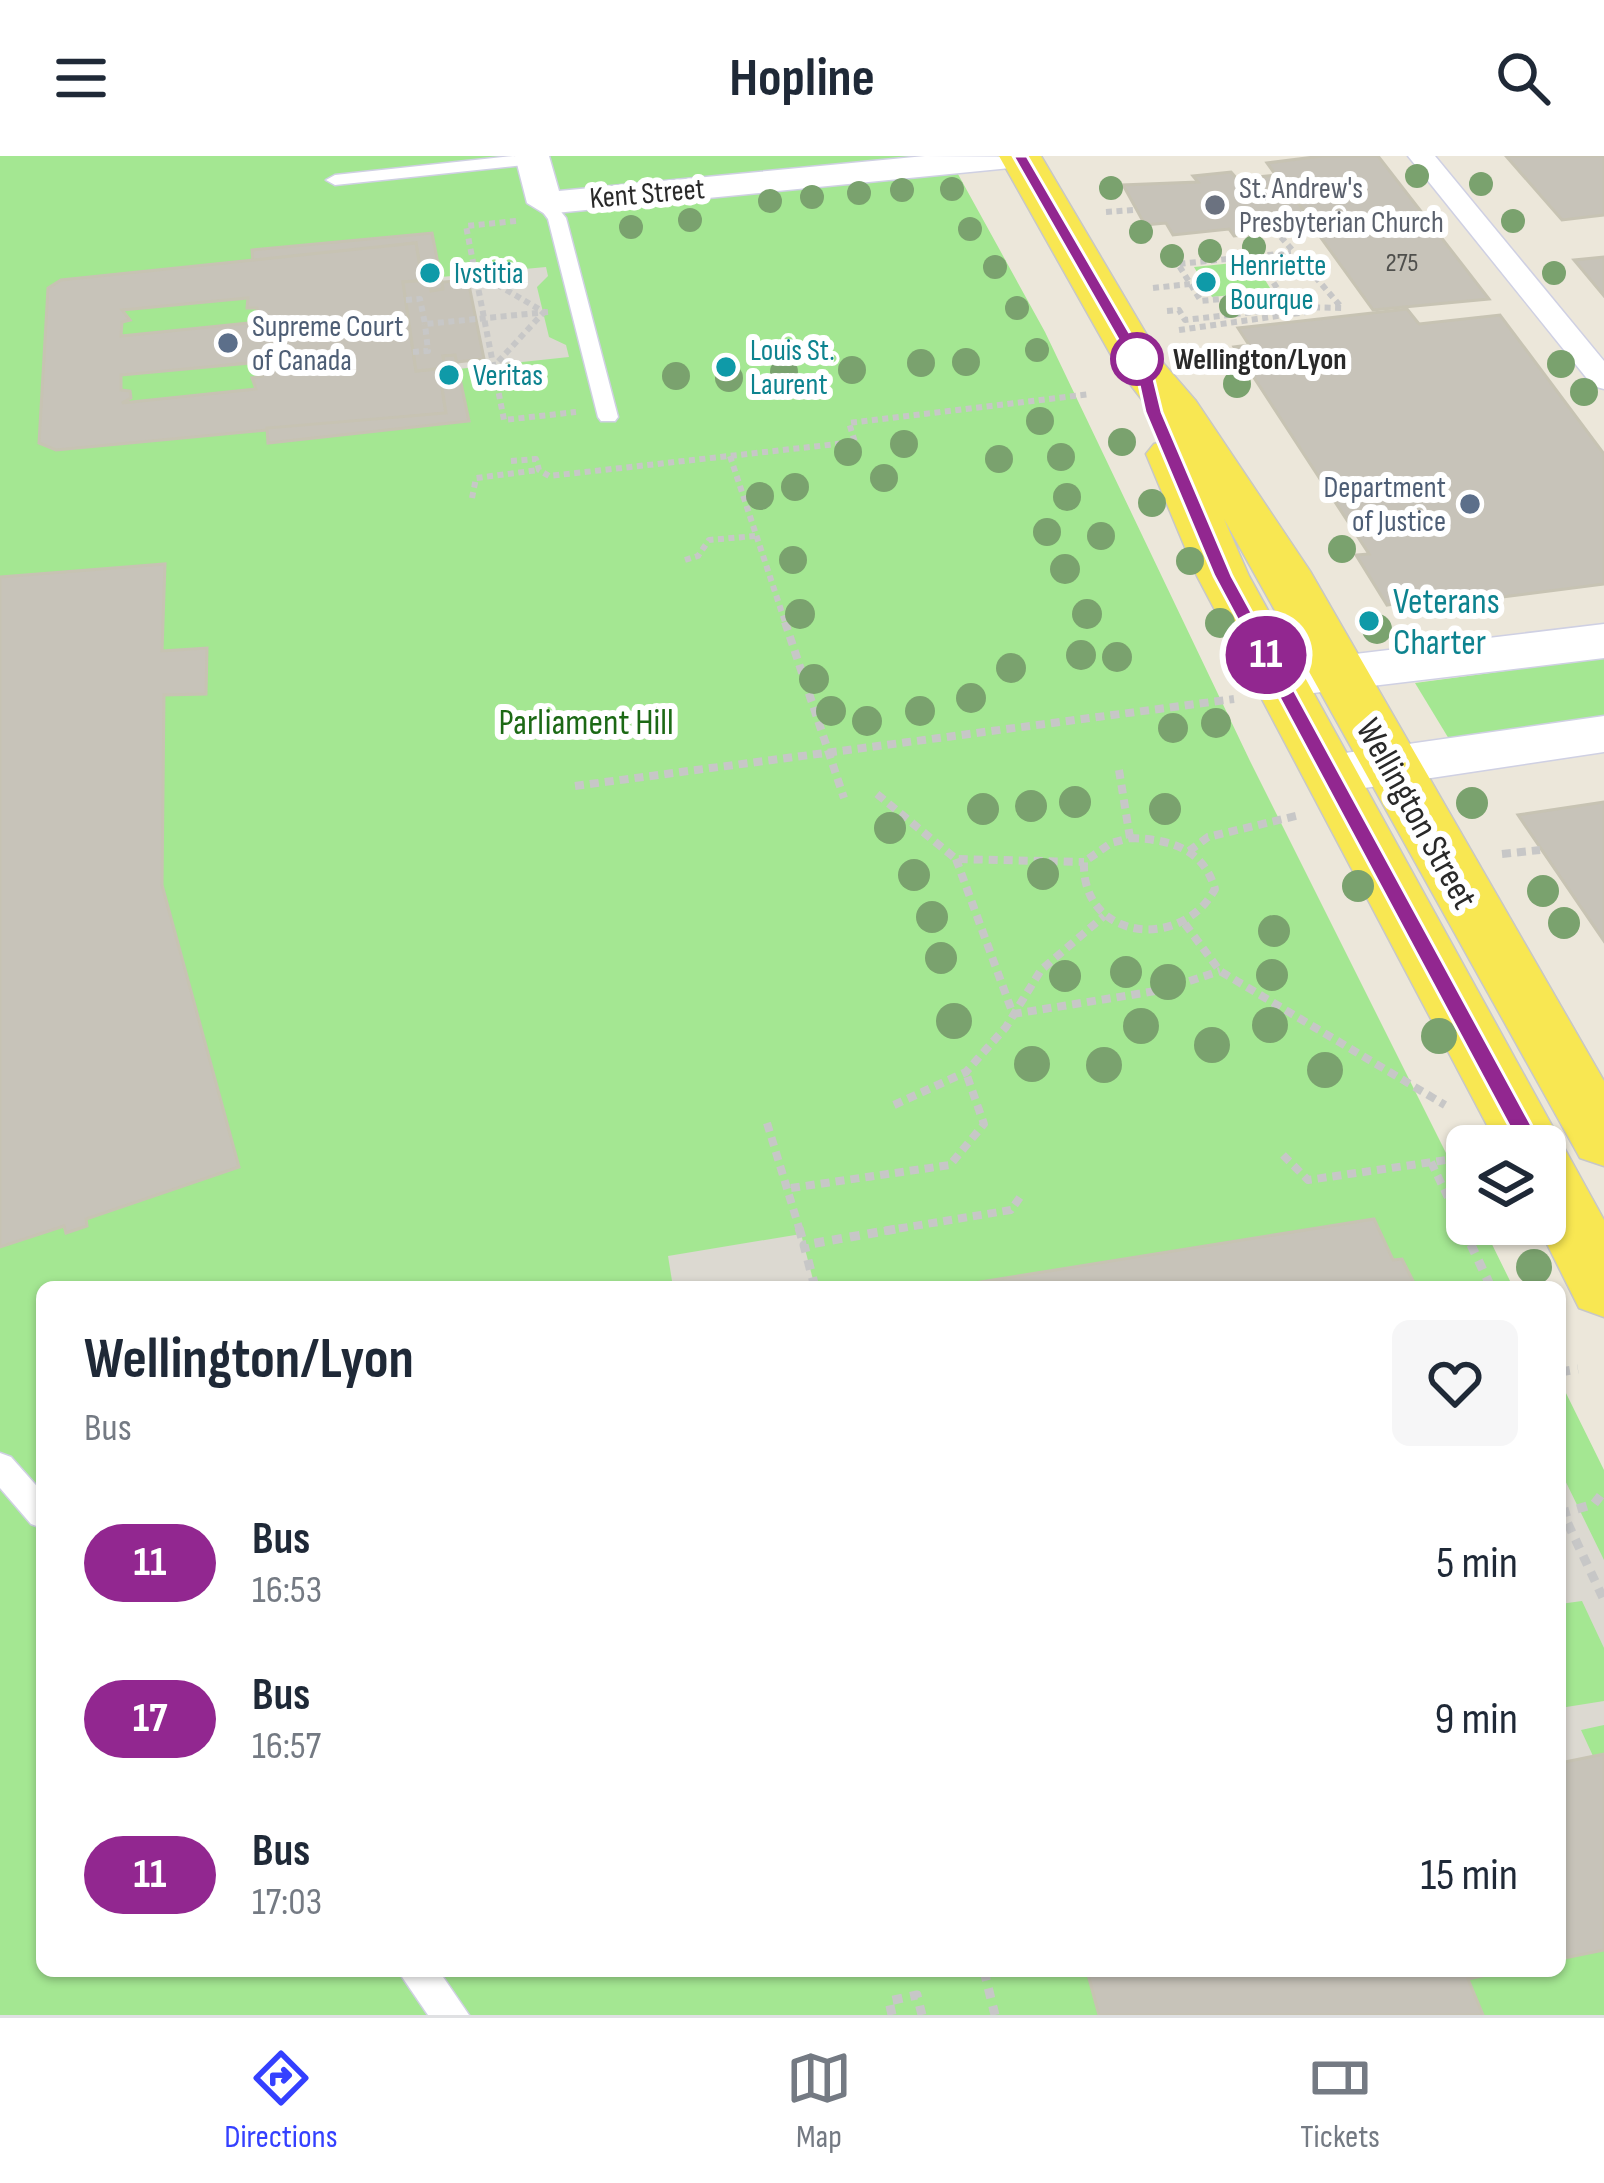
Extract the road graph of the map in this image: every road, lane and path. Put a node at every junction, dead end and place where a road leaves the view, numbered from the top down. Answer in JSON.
{"nodes":[{"id":1,"x":1036,"y":156,"type":"edge"},
{"id":2,"x":1421,"y":156,"type":"edge"},
{"id":3,"x":1020,"y":157,"type":"edge"},
{"id":4,"x":532,"y":158,"type":"edge"},
{"id":5,"x":335,"y":180,"type":"dead end"},
{"id":6,"x":1132,"y":210,"type":"dead end"},
{"id":7,"x":533,"y":212,"type":"junction"},
{"id":8,"x":1106,"y":212,"type":"dead end"},
{"id":9,"x":1281,"y":237,"type":"dead end"},
{"id":10,"x":1291,"y":253,"type":"junction"},
{"id":11,"x":1257,"y":256,"type":"junction"},
{"id":12,"x":478,"y":273,"type":"junction"},
{"id":13,"x":1190,"y":284,"type":"junction"},
{"id":14,"x":1153,"y":288,"type":"dead end"},
{"id":15,"x":1280,"y":293,"type":"junction"},
{"id":16,"x":406,"y":300,"type":"dead end"},
{"id":17,"x":1297,"y":307,"type":"junction"},
{"id":18,"x":582,"y":310,"type":"junction"},
{"id":19,"x":1167,"y":311,"type":"dead end"},
{"id":20,"x":1306,"y":311,"type":"junction"},
{"id":21,"x":544,"y":312,"type":"junction"},
{"id":22,"x":488,"y":317,"type":"junction"},
{"id":23,"x":425,"y":324,"type":"junction"},
{"id":24,"x":1179,"y":330,"type":"dead end"},
{"id":25,"x":413,"y":352,"type":"dead end"},
{"id":26,"x":1244,"y":362,"type":"dead end"},
{"id":27,"x":494,"y":366,"type":"junction"},
{"id":28,"x":1202,"y":368,"type":"dead end"},
{"id":29,"x":1144,"y":371,"type":"junction"},
{"id":30,"x":1604,"y":380,"type":"edge"},
{"id":31,"x":1090,"y":394,"type":"dead end"},
{"id":32,"x":584,"y":411,"type":"dead end"},
{"id":33,"x":608,"y":417,"type":"dead end"},
{"id":34,"x":730,"y":456,"type":"junction"},
{"id":35,"x":511,"y":461,"type":"dead end"},
{"id":36,"x":539,"y":470,"type":"junction"},
{"id":37,"x":472,"y":498,"type":"dead end"},
{"id":38,"x":755,"y":536,"type":"junction"},
{"id":39,"x":685,"y":560,"type":"dead end"},
{"id":40,"x":1604,"y":640,"type":"edge"},
{"id":41,"x":1341,"y":673,"type":"junction"},
{"id":42,"x":1261,"y":689,"type":"junction"},
{"id":43,"x":1604,"y":734,"type":"edge"},
{"id":44,"x":829,"y":751,"type":"junction"},
{"id":45,"x":1120,"y":770,"type":"dead end"},
{"id":46,"x":1341,"y":785,"type":"junction"},
{"id":47,"x":575,"y":786,"type":"dead end"},
{"id":48,"x":877,"y":794,"type":"dead end"},
{"id":49,"x":844,"y":798,"type":"dead end"},
{"id":50,"x":1130,"y":838,"type":"junction"},
{"id":51,"x":1189,"y":850,"type":"junction"},
{"id":52,"x":1540,"y":850,"type":"dead end"},
{"id":53,"x":1495,"y":855,"type":"dead end"},
{"id":54,"x":956,"y":859,"type":"junction"},
{"id":55,"x":1084,"y":862,"type":"junction"},
{"id":56,"x":1104,"y":916,"type":"junction"},
{"id":57,"x":1185,"y":924,"type":"junction"},
{"id":58,"x":1220,"y":970,"type":"junction"},
{"id":59,"x":1013,"y":1014,"type":"junction"},
{"id":60,"x":966,"y":1072,"type":"junction"},
{"id":61,"x":894,"y":1105,"type":"dead end"},
{"id":62,"x":1444,"y":1105,"type":"dead end"},
{"id":63,"x":767,"y":1123,"type":"dead end"},
{"id":64,"x":1521,"y":1125,"type":"edge"},
{"id":65,"x":1604,"y":1140,"type":"edge"},
{"id":66,"x":1282,"y":1155,"type":"dead end"},
{"id":67,"x":1446,"y":1160,"type":"edge"},
{"id":68,"x":1431,"y":1162,"type":"junction"},
{"id":69,"x":791,"y":1189,"type":"junction"},
{"id":70,"x":1023,"y":1193,"type":"dead end"},
{"id":71,"x":1566,"y":1213,"type":"edge"},
{"id":72,"x":804,"y":1244,"type":"junction"},
{"id":73,"x":813,"y":1281,"type":"edge"},
{"id":74,"x":1488,"y":1281,"type":"edge"},
{"id":75,"x":1604,"y":1288,"type":"edge"},
{"id":76,"x":1578,"y":1369,"type":"dead end"},
{"id":77,"x":1566,"y":1371,"type":"edge"},
{"id":78,"x":0,"y":1466,"type":"edge"},
{"id":79,"x":1604,"y":1492,"type":"edge"},
{"id":80,"x":36,"y":1507,"type":"edge"},
{"id":81,"x":1566,"y":1510,"type":"edge"},
{"id":82,"x":1566,"y":1521,"type":"edge"},
{"id":83,"x":1604,"y":1600,"type":"edge"},
{"id":84,"x":421,"y":1977,"type":"edge"},
{"id":85,"x":986,"y":1977,"type":"edge"},
{"id":86,"x":451,"y":2015,"type":"edge"},
{"id":87,"x":892,"y":2015,"type":"edge"},
{"id":88,"x":922,"y":2015,"type":"edge"},
{"id":89,"x":995,"y":2015,"type":"edge"}],
"edges":[{"from":1,"to":3,"type":"street","name":"Kent Street"},
{"from":2,"to":30,"type":"street"},
{"from":3,"to":7,"type":"street","name":"Kent Street"},
{"from":3,"to":29,"type":"main road","name":"Wellington Street"},
{"from":4,"to":5,"type":"lane"},
{"from":4,"to":7,"type":"street"},
{"from":6,"to":8,"type":"path"},
{"from":7,"to":12,"type":"path"},
{"from":7,"to":18,"type":"lane"},
{"from":9,"to":10,"type":"path"},
{"from":10,"to":11,"type":"path"},
{"from":10,"to":20,"type":"path"},
{"from":11,"to":13,"type":"path"},
{"from":11,"to":15,"type":"path"},
{"from":12,"to":21,"type":"path"},
{"from":12,"to":22,"type":"path"},
{"from":13,"to":14,"type":"path"},
{"from":13,"to":15,"type":"path"},
{"from":15,"to":17,"type":"path"},
{"from":16,"to":23,"type":"path"},
{"from":17,"to":19,"type":"path"},
{"from":17,"to":20,"type":"path"},
{"from":18,"to":21,"type":"path"},
{"from":18,"to":33,"type":"lane"},
{"from":20,"to":24,"type":"path"},
{"from":21,"to":22,"type":"path"},
{"from":21,"to":27,"type":"path"},
{"from":22,"to":23,"type":"path"},
{"from":22,"to":27,"type":"path"},
{"from":23,"to":25,"type":"path"},
{"from":26,"to":28,"type":"path"},
{"from":27,"to":32,"type":"path"},
{"from":29,"to":41,"type":"main road","name":"Wellington Street"},
{"from":29,"to":42,"type":"main road","name":"Wellington Street"},
{"from":31,"to":34,"type":"path"},
{"from":34,"to":36,"type":"path"},
{"from":34,"to":38,"type":"path"},
{"from":35,"to":36,"type":"path"},
{"from":36,"to":37,"type":"path"},
{"from":38,"to":39,"type":"path"},
{"from":38,"to":44,"type":"path"},
{"from":40,"to":41,"type":"street"},
{"from":41,"to":42,"type":"street"},
{"from":41,"to":46,"type":"main road","name":"Wellington Street"},
{"from":42,"to":44,"type":"path"},
{"from":42,"to":46,"type":"main road","name":"Wellington Street"},
{"from":43,"to":46,"type":"street"},
{"from":44,"to":47,"type":"path"},
{"from":44,"to":49,"type":"path"},
{"from":45,"to":50,"type":"path"},
{"from":46,"to":51,"type":"path"},
{"from":46,"to":64,"type":"main road","name":"Wellington Street"},
{"from":46,"to":65,"type":"main road","name":"Wellington Street"},
{"from":48,"to":54,"type":"path"},
{"from":50,"to":51,"type":"path"},
{"from":50,"to":55,"type":"path"},
{"from":51,"to":57,"type":"path"},
{"from":52,"to":53,"type":"path"},
{"from":54,"to":55,"type":"path"},
{"from":54,"to":59,"type":"path"},
{"from":55,"to":56,"type":"path"},
{"from":56,"to":57,"type":"path"},
{"from":56,"to":59,"type":"path"},
{"from":57,"to":58,"type":"path"},
{"from":58,"to":59,"type":"path"},
{"from":58,"to":62,"type":"path"},
{"from":59,"to":60,"type":"path"},
{"from":60,"to":61,"type":"path"},
{"from":60,"to":69,"type":"path"},
{"from":63,"to":69,"type":"path"},
{"from":66,"to":68,"type":"path"},
{"from":67,"to":68,"type":"path"},
{"from":68,"to":74,"type":"path"},
{"from":69,"to":72,"type":"path"},
{"from":70,"to":72,"type":"path"},
{"from":71,"to":75,"type":"main road"},
{"from":72,"to":73,"type":"path"},
{"from":76,"to":77,"type":"path"},
{"from":78,"to":80,"type":"lane"},
{"from":79,"to":81,"type":"path"},
{"from":82,"to":83,"type":"path"},
{"from":84,"to":86,"type":"lane"},
{"from":85,"to":89,"type":"path"},
{"from":87,"to":88,"type":"path"}]}
